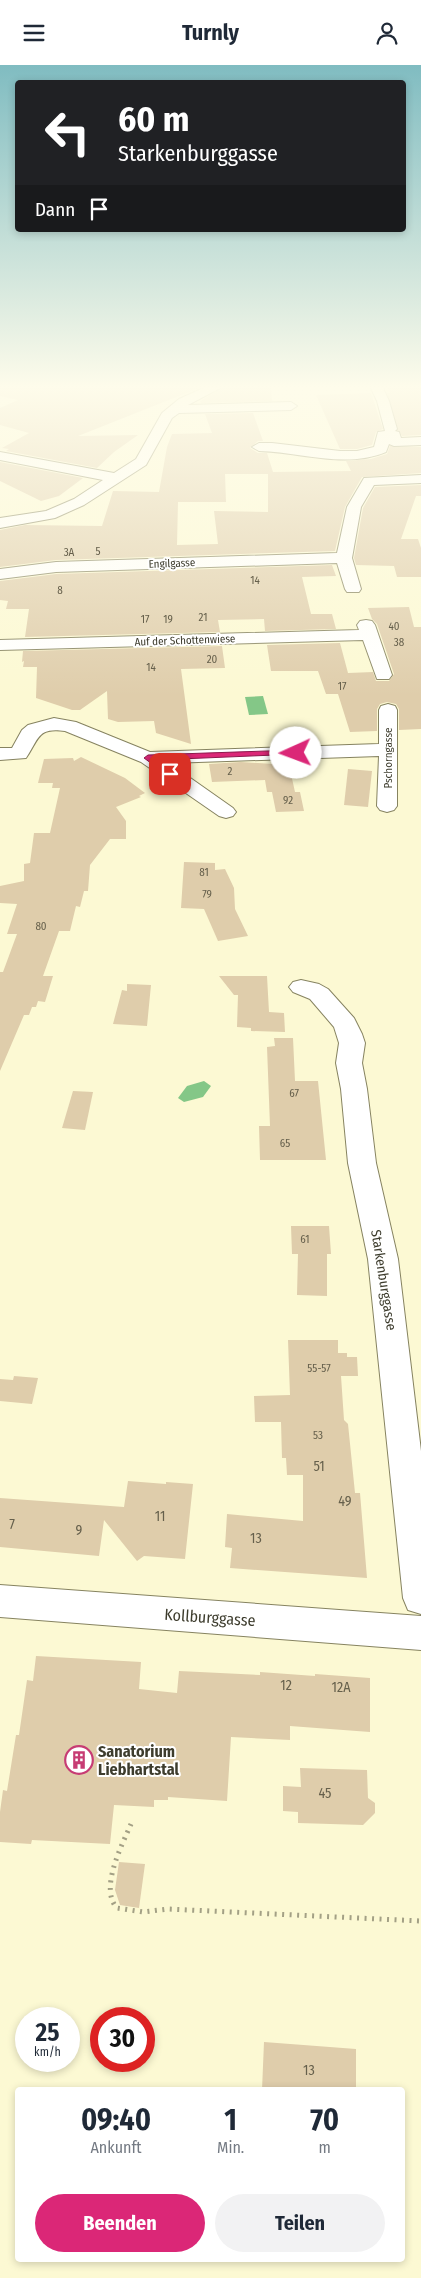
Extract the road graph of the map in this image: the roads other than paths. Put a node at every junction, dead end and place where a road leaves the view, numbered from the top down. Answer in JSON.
{"nodes":[{"id":1,"x":97,"y":489,"type":"edge"},
{"id":2,"x":365,"y":489,"type":"edge"},
{"id":3,"x":0,"y":523,"type":"edge"},
{"id":4,"x":344,"y":558,"type":"junction"},
{"id":5,"x":0,"y":574,"type":"edge"},
{"id":6,"x":353,"y":589,"type":"dead end"},
{"id":7,"x":0,"y":645,"type":"edge"},
{"id":8,"x":382,"y":675,"type":"dead end"},
{"id":9,"x":388,"y":710,"type":"dead end"},
{"id":10,"x":389,"y":750,"type":"junction"},
{"id":11,"x":12,"y":758,"type":"edge"},
{"id":12,"x":148,"y":758,"type":"junction"},
{"id":13,"x":387,"y":806,"type":"dead end"},
{"id":14,"x":226,"y":812,"type":"dead end"},
{"id":15,"x":301,"y":987,"type":"dead end"},
{"id":16,"x":421,"y":1598,"type":"edge"},
{"id":17,"x":0,"y":1601,"type":"edge"},
{"id":18,"x":421,"y":1633,"type":"edge"}],
"edges":[{"from":1,"to":3,"type":"street"},
{"from":2,"to":4,"type":"street"},
{"from":4,"to":5,"type":"street","name":"Engilgasse"},
{"from":4,"to":6,"type":"street"},
{"from":7,"to":8,"type":"street","name":"Auf der Schottenwiese"},
{"from":9,"to":10,"type":"street","name":"Pschorngasse"},
{"from":10,"to":12,"type":"street"},
{"from":10,"to":13,"type":"street","name":"Pschorngasse"},
{"from":11,"to":12,"type":"street"},
{"from":12,"to":14,"type":"street"},
{"from":15,"to":16,"type":"street","name":"Starkenburggasse"},
{"from":17,"to":18,"type":"street","name":"Kollburggasse"}]}
